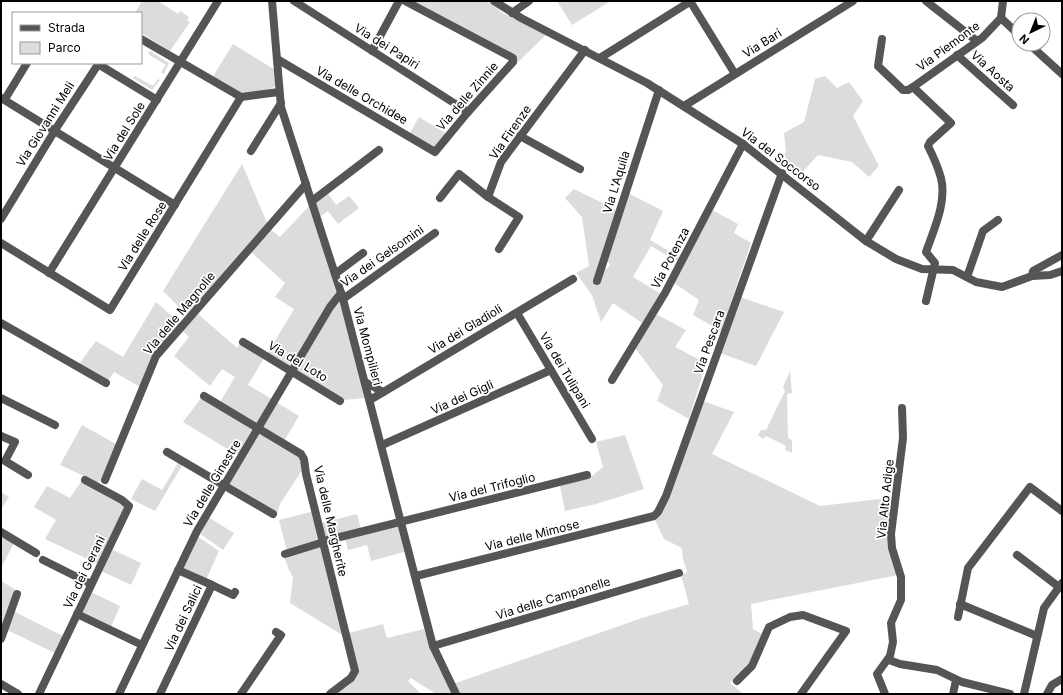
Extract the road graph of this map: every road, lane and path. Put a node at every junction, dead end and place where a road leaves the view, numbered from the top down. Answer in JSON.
{"nodes":[{"id":1,"x":218,"y":1,"type":"edge"},
{"id":2,"x":272,"y":1,"type":"edge"},
{"id":3,"x":294,"y":1,"type":"edge"},
{"id":4,"x":399,"y":1,"type":"edge"},
{"id":5,"x":405,"y":1,"type":"edge"},
{"id":6,"x":494,"y":1,"type":"edge"},
{"id":7,"x":529,"y":1,"type":"edge"},
{"id":8,"x":691,"y":1,"type":"edge"},
{"id":9,"x":853,"y":1,"type":"edge"},
{"id":10,"x":926,"y":1,"type":"edge"},
{"id":11,"x":1003,"y":1,"type":"edge"},
{"id":12,"x":512,"y":13,"type":"junction"},
{"id":13,"x":1001,"y":18,"type":"junction"},
{"id":14,"x":1011,"y":27,"type":"edge"},
{"id":15,"x":882,"y":39,"type":"dead end"},
{"id":16,"x":142,"y":40,"type":"edge"},
{"id":17,"x":977,"y":41,"type":"junction"},
{"id":18,"x":585,"y":50,"type":"junction"},
{"id":19,"x":372,"y":51,"type":"junction"},
{"id":20,"x":1038,"y":52,"type":"edge"},
{"id":21,"x":957,"y":55,"type":"junction"},
{"id":22,"x":600,"y":58,"type":"junction"},
{"id":23,"x":278,"y":59,"type":"junction"},
{"id":24,"x":180,"y":62,"type":"junction"},
{"id":25,"x":26,"y":64,"type":"edge"},
{"id":26,"x":98,"y":64,"type":"edge"},
{"id":27,"x":735,"y":74,"type":"junction"},
{"id":28,"x":1062,"y":74,"type":"edge"},
{"id":29,"x":913,"y":86,"type":"junction"},
{"id":30,"x":659,"y":90,"type":"junction"},
{"id":31,"x":279,"y":92,"type":"junction"},
{"id":32,"x":241,"y":97,"type":"junction"},
{"id":33,"x":3,"y":99,"type":"edge"},
{"id":34,"x":157,"y":100,"type":"junction"},
{"id":35,"x":281,"y":103,"type":"junction"},
{"id":36,"x":1013,"y":105,"type":"dead end"},
{"id":37,"x":684,"y":106,"type":"junction"},
{"id":38,"x":468,"y":112,"type":"junction"},
{"id":39,"x":55,"y":130,"type":"junction"},
{"id":40,"x":520,"y":136,"type":"junction"},
{"id":41,"x":743,"y":144,"type":"junction"},
{"id":42,"x":380,"y":150,"type":"dead end"},
{"id":43,"x":251,"y":151,"type":"dead end"},
{"id":44,"x":435,"y":152,"type":"joint"},
{"id":45,"x":115,"y":167,"type":"junction"},
{"id":46,"x":580,"y":169,"type":"dead end"},
{"id":47,"x":782,"y":173,"type":"junction"},
{"id":48,"x":306,"y":184,"type":"junction"},
{"id":49,"x":899,"y":190,"type":"dead end"},
{"id":50,"x":488,"y":197,"type":"junction"},
{"id":51,"x":440,"y":198,"type":"dead end"},
{"id":52,"x":312,"y":201,"type":"junction"},
{"id":53,"x":175,"y":205,"type":"junction"},
{"id":54,"x":1,"y":219,"type":"edge"},
{"id":55,"x":998,"y":220,"type":"dead end"},
{"id":56,"x":435,"y":233,"type":"dead end"},
{"id":57,"x":866,"y":241,"type":"junction"},
{"id":58,"x":1,"y":243,"type":"edge"},
{"id":59,"x":499,"y":249,"type":"dead end"},
{"id":60,"x":363,"y":254,"type":"dead end"},
{"id":61,"x":1062,"y":255,"type":"edge"},
{"id":62,"x":934,"y":269,"type":"junction"},
{"id":63,"x":1062,"y":271,"type":"edge"},
{"id":64,"x":49,"y":273,"type":"junction"},
{"id":65,"x":335,"y":274,"type":"junction"},
{"id":66,"x":1032,"y":276,"type":"junction"},
{"id":67,"x":967,"y":278,"type":"junction"},
{"id":68,"x":573,"y":279,"type":"dead end"},
{"id":69,"x":597,"y":281,"type":"dead end"},
{"id":70,"x":342,"y":296,"type":"junction"},
{"id":71,"x":926,"y":301,"type":"dead end"},
{"id":72,"x":516,"y":313,"type":"junction"},
{"id":73,"x":1,"y":323,"type":"edge"},
{"id":74,"x":243,"y":342,"type":"dead end"},
{"id":75,"x":551,"y":370,"type":"junction"},
{"id":76,"x":291,"y":371,"type":"junction"},
{"id":77,"x":612,"y":380,"type":"dead end"},
{"id":78,"x":365,"y":382,"type":"junction"},
{"id":79,"x":106,"y":383,"type":"dead end"},
{"id":80,"x":383,"y":392,"type":"junction"},
{"id":81,"x":204,"y":396,"type":"dead end"},
{"id":82,"x":1,"y":398,"type":"edge"},
{"id":83,"x":370,"y":400,"type":"junction"},
{"id":84,"x":340,"y":401,"type":"dead end"},
{"id":85,"x":902,"y":408,"type":"dead end"},
{"id":86,"x":55,"y":425,"type":"dead end"},
{"id":87,"x":259,"y":428,"type":"junction"},
{"id":88,"x":378,"y":433,"type":"junction"},
{"id":89,"x":1,"y":436,"type":"edge"},
{"id":90,"x":592,"y":439,"type":"dead end"},
{"id":91,"x":395,"y":440,"type":"junction"},
{"id":92,"x":382,"y":445,"type":"junction"},
{"id":93,"x":167,"y":452,"type":"dead end"},
{"id":94,"x":28,"y":475,"type":"dead end"},
{"id":95,"x":588,"y":475,"type":"dead end"},
{"id":96,"x":85,"y":480,"type":"dead end"},
{"id":97,"x":105,"y":480,"type":"dead end"},
{"id":98,"x":224,"y":485,"type":"junction"},
{"id":99,"x":1062,"y":510,"type":"edge"},
{"id":100,"x":273,"y":514,"type":"dead end"},
{"id":101,"x":654,"y":516,"type":"joint"},
{"id":102,"x":401,"y":522,"type":"junction"},
{"id":103,"x":1,"y":532,"type":"edge"},
{"id":104,"x":324,"y":541,"type":"junction"},
{"id":105,"x":36,"y":553,"type":"dead end"},
{"id":106,"x":285,"y":554,"type":"dead end"},
{"id":107,"x":1018,"y":555,"type":"dead end"},
{"id":108,"x":43,"y":560,"type":"dead end"},
{"id":109,"x":178,"y":570,"type":"junction"},
{"id":110,"x":679,"y":573,"type":"dead end"},
{"id":111,"x":416,"y":576,"type":"junction"},
{"id":112,"x":92,"y":584,"type":"junction"},
{"id":113,"x":1061,"y":585,"type":"edge"},
{"id":114,"x":212,"y":586,"type":"junction"},
{"id":115,"x":235,"y":592,"type":"dead end"},
{"id":116,"x":17,"y":594,"type":"dead end"},
{"id":117,"x":960,"y":604,"type":"junction"},
{"id":118,"x":77,"y":614,"type":"junction"},
{"id":119,"x":958,"y":617,"type":"dead end"},
{"id":120,"x":276,"y":632,"type":"dead end"},
{"id":121,"x":1037,"y":636,"type":"junction"},
{"id":122,"x":1,"y":639,"type":"edge"},
{"id":123,"x":142,"y":645,"type":"junction"},
{"id":124,"x":433,"y":646,"type":"junction"},
{"id":125,"x":889,"y":660,"type":"junction"},
{"id":126,"x":1062,"y":679,"type":"edge"},
{"id":127,"x":956,"y":680,"type":"junction"},
{"id":128,"x":737,"y":681,"type":"dead end"},
{"id":129,"x":1,"y":684,"type":"edge"},
{"id":130,"x":18,"y":694,"type":"edge"},
{"id":131,"x":39,"y":694,"type":"edge"},
{"id":132,"x":119,"y":694,"type":"edge"},
{"id":133,"x":160,"y":694,"type":"edge"},
{"id":134,"x":241,"y":694,"type":"edge"},
{"id":135,"x":330,"y":694,"type":"edge"},
{"id":136,"x":456,"y":694,"type":"edge"},
{"id":137,"x":801,"y":694,"type":"edge"},
{"id":138,"x":885,"y":694,"type":"edge"},
{"id":139,"x":953,"y":694,"type":"edge"},
{"id":140,"x":1010,"y":694,"type":"edge"},
{"id":141,"x":1024,"y":694,"type":"edge"},
{"id":142,"x":1047,"y":694,"type":"edge"}],
"edges":[{"from":1,"to":24,"type":"street","name":"Via del Sole"},
{"from":2,"to":23,"type":"street","name":"Via Mompilieri"},
{"from":3,"to":19,"type":"street","name":"Via dei Papiri"},
{"from":4,"to":19,"type":"street"},
{"from":5,"to":38,"type":"street","name":"Via delle Zinnie"},
{"from":6,"to":12,"type":"street","name":"Via del Soccorso"},
{"from":7,"to":12,"type":"street"},
{"from":8,"to":22,"type":"street"},
{"from":8,"to":27,"type":"street"},
{"from":9,"to":27,"type":"street","name":"Via Bari"},
{"from":10,"to":17,"type":"street"},
{"from":11,"to":13,"type":"street"},
{"from":12,"to":18,"type":"street","name":"Via del Soccorso"},
{"from":13,"to":14,"type":"street"},
{"from":13,"to":17,"type":"street","name":"Via Piemonte"},
{"from":15,"to":29,"type":"street"},
{"from":16,"to":24,"type":"street"},
{"from":17,"to":21,"type":"street","name":"Via Piemonte"},
{"from":18,"to":22,"type":"street","name":"Via del Soccorso"},
{"from":18,"to":40,"type":"street","name":"Via Firenze"},
{"from":19,"to":38,"type":"street","name":"Via dei Papiri"},
{"from":20,"to":28,"type":"street"},
{"from":21,"to":29,"type":"street","name":"Via Piemonte"},
{"from":21,"to":36,"type":"street","name":"Via Aosta"},
{"from":22,"to":30,"type":"street","name":"Via del Soccorso"},
{"from":23,"to":31,"type":"street","name":"Via Mompilieri"},
{"from":23,"to":44,"type":"street","name":"Via delle Orchidee"},
{"from":24,"to":32,"type":"street"},
{"from":24,"to":34,"type":"street","name":"Via del Sole"},
{"from":25,"to":33,"type":"street"},
{"from":26,"to":34,"type":"street"},
{"from":26,"to":39,"type":"street","name":"Via Giovanni Meli"},
{"from":27,"to":37,"type":"street","name":"Via Bari"},
{"from":29,"to":62,"type":"street","name":"Via Piemonte"},
{"from":30,"to":37,"type":"street","name":"Via del Soccorso"},
{"from":30,"to":69,"type":"street","name":"Via L'Aquila"},
{"from":31,"to":32,"type":"street"},
{"from":31,"to":35,"type":"street","name":"Via Mompilieri"},
{"from":32,"to":53,"type":"street","name":"Via delle Rose"},
{"from":33,"to":39,"type":"street"},
{"from":34,"to":45,"type":"street","name":"Via del Sole"},
{"from":35,"to":43,"type":"street"},
{"from":35,"to":48,"type":"street","name":"Via Mompilieri"},
{"from":37,"to":41,"type":"street","name":"Via del Soccorso"},
{"from":38,"to":44,"type":"street","name":"Via delle Zinnie"},
{"from":39,"to":45,"type":"street"},
{"from":39,"to":54,"type":"street","name":"Via Giovanni Meli"},
{"from":40,"to":46,"type":"street"},
{"from":40,"to":50,"type":"street","name":"Via Firenze"},
{"from":41,"to":47,"type":"street","name":"Via del Soccorso"},
{"from":41,"to":77,"type":"street","name":"Via Potenza"},
{"from":42,"to":52,"type":"street"},
{"from":45,"to":53,"type":"street"},
{"from":45,"to":64,"type":"street","name":"Via del Sole"},
{"from":47,"to":57,"type":"street","name":"Via del Soccorso"},
{"from":47,"to":101,"type":"street","name":"Via Pescara"},
{"from":48,"to":52,"type":"street","name":"Via Mompilieri"},
{"from":48,"to":97,"type":"street","name":"Via delle Magnolie"},
{"from":49,"to":57,"type":"street"},
{"from":50,"to":51,"type":"street"},
{"from":50,"to":59,"type":"street"},
{"from":52,"to":65,"type":"street","name":"Via Mompilieri"},
{"from":53,"to":64,"type":"street","name":"Via delle Rose"},
{"from":55,"to":67,"type":"street"},
{"from":56,"to":70,"type":"street","name":"Via dei Gelsomini"},
{"from":57,"to":62,"type":"street","name":"Via del Soccorso"},
{"from":58,"to":64,"type":"street","name":"Via delle Rose"},
{"from":60,"to":65,"type":"street"},
{"from":61,"to":66,"type":"street"},
{"from":62,"to":67,"type":"street","name":"Via del Soccorso"},
{"from":62,"to":71,"type":"street"},
{"from":63,"to":66,"type":"street","name":"Via del Soccorso"},
{"from":65,"to":70,"type":"street","name":"Via Mompilieri"},
{"from":66,"to":67,"type":"street","name":"Via del Soccorso"},
{"from":68,"to":72,"type":"street","name":"Via dei Gladioli"},
{"from":70,"to":76,"type":"street","name":"Via delle Ginestre"},
{"from":70,"to":78,"type":"street","name":"Via Mompilieri"},
{"from":72,"to":75,"type":"street","name":"Via dei Tulipani"},
{"from":72,"to":80,"type":"street","name":"Via dei Gladioli"},
{"from":73,"to":79,"type":"street"},
{"from":74,"to":76,"type":"street","name":"Via del Loto"},
{"from":75,"to":90,"type":"street","name":"Via dei Tulipani"},
{"from":75,"to":91,"type":"street","name":"Via dei Gigli"},
{"from":76,"to":84,"type":"street","name":"Via del Loto"},
{"from":76,"to":87,"type":"street","name":"Via delle Ginestre"},
{"from":78,"to":80,"type":"street"},
{"from":78,"to":83,"type":"street","name":"Via Mompilieri"},
{"from":80,"to":83,"type":"street","name":"Via dei Gladioli"},
{"from":81,"to":87,"type":"street","name":"Via delle Margherite"},
{"from":82,"to":86,"type":"street"},
{"from":83,"to":88,"type":"street","name":"Via Mompilieri"},
{"from":85,"to":125,"type":"street","name":"Via Alto Adige"},
{"from":87,"to":98,"type":"street","name":"Via delle Ginestre"},
{"from":87,"to":104,"type":"street","name":"Via delle Margherite"},
{"from":88,"to":91,"type":"street"},
{"from":88,"to":92,"type":"street","name":"Via Mompilieri"},
{"from":89,"to":94,"type":"street"},
{"from":91,"to":92,"type":"street","name":"Via dei Gigli"},
{"from":92,"to":102,"type":"street","name":"Via Mompilieri"},
{"from":93,"to":98,"type":"street"},
{"from":95,"to":102,"type":"street","name":"Via del Trifoglio"},
{"from":96,"to":112,"type":"street","name":"Via dei Gerani"},
{"from":98,"to":100,"type":"street"},
{"from":98,"to":109,"type":"street","name":"Via delle Ginestre"},
{"from":99,"to":117,"type":"street"},
{"from":101,"to":111,"type":"street","name":"Via delle Mimose"},
{"from":102,"to":104,"type":"street","name":"Via del Trifoglio"},
{"from":102,"to":111,"type":"street","name":"Via Mompilieri"},
{"from":103,"to":105,"type":"street"},
{"from":104,"to":106,"type":"street","name":"Via del Trifoglio"},
{"from":104,"to":135,"type":"street","name":"Via delle Margherite"},
{"from":107,"to":113,"type":"street"},
{"from":108,"to":112,"type":"street"},
{"from":109,"to":114,"type":"street","name":"Via dei Salici"},
{"from":109,"to":123,"type":"street","name":"Via delle Ginestre"},
{"from":110,"to":124,"type":"street","name":"Via delle Campanelle"},
{"from":111,"to":124,"type":"street","name":"Via Mompilieri"},
{"from":112,"to":118,"type":"street","name":"Via dei Gerani"},
{"from":113,"to":121,"type":"street"},
{"from":114,"to":115,"type":"street"},
{"from":114,"to":133,"type":"street","name":"Via dei Salici"},
{"from":116,"to":122,"type":"street"},
{"from":117,"to":119,"type":"street"},
{"from":117,"to":121,"type":"street"},
{"from":118,"to":123,"type":"street"},
{"from":118,"to":131,"type":"street","name":"Via dei Gerani"},
{"from":120,"to":134,"type":"street"},
{"from":121,"to":141,"type":"street"},
{"from":123,"to":132,"type":"street","name":"Via delle Ginestre"},
{"from":124,"to":136,"type":"street","name":"Via Mompilieri"},
{"from":125,"to":127,"type":"street"},
{"from":125,"to":138,"type":"street"},
{"from":126,"to":142,"type":"street"},
{"from":127,"to":139,"type":"street"},
{"from":127,"to":140,"type":"street"},
{"from":128,"to":137,"type":"street"},
{"from":129,"to":130,"type":"street"}]}
